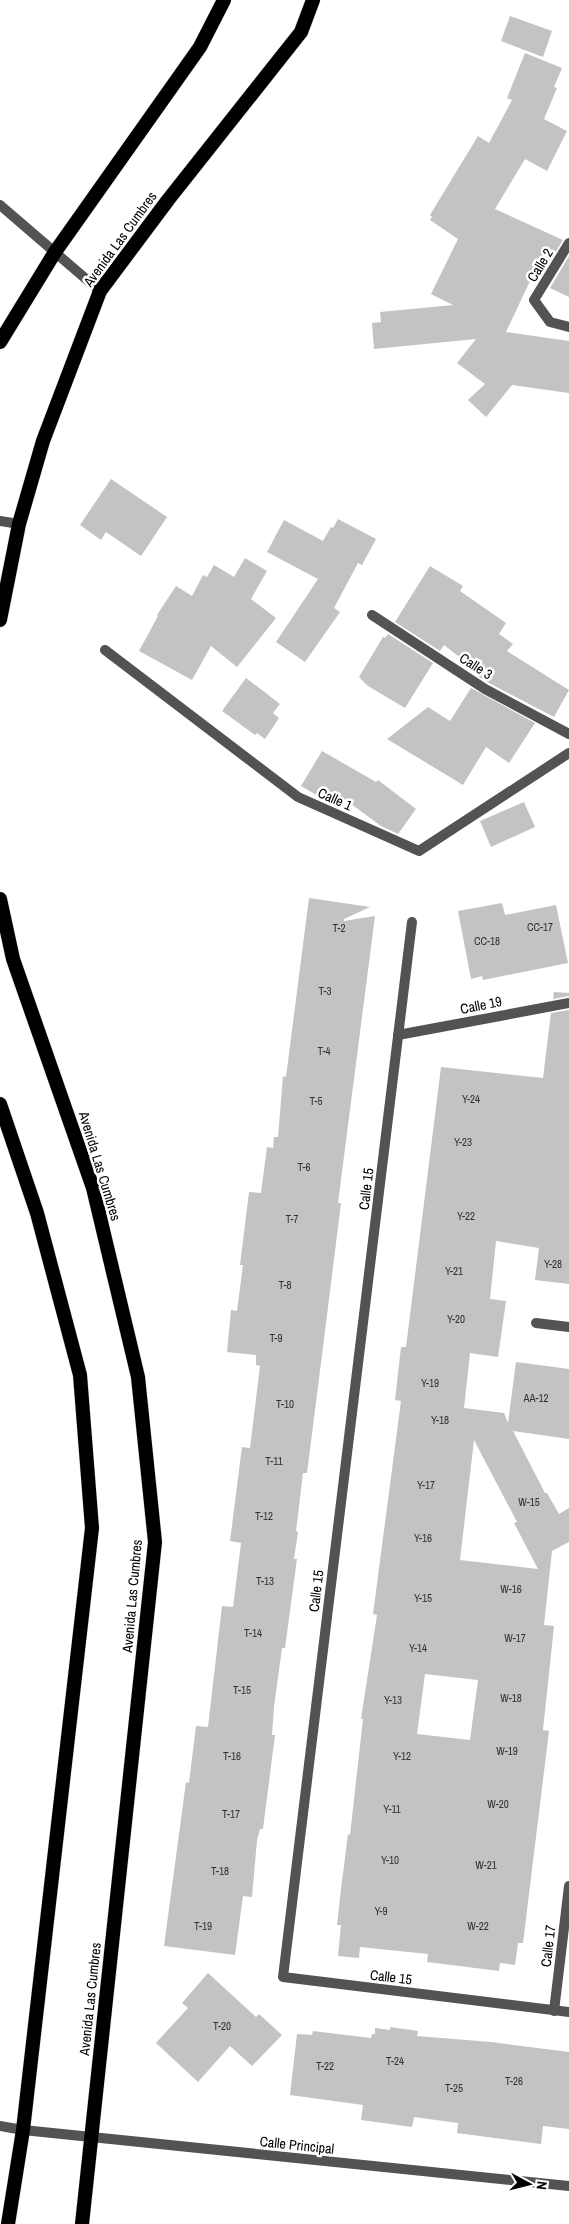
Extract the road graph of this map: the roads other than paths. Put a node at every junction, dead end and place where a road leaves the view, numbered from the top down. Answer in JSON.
{"nodes":[{"id":1,"x":224,"y":0,"type":"edge"},
{"id":2,"x":313,"y":0,"type":"edge"},
{"id":3,"x":0,"y":205,"type":"edge"},
{"id":4,"x":569,"y":243,"type":"edge"},
{"id":5,"x":55,"y":252,"type":"junction"},
{"id":6,"x":100,"y":291,"type":"junction"},
{"id":7,"x":569,"y":327,"type":"edge"},
{"id":8,"x":0,"y":342,"type":"edge"},
{"id":9,"x":0,"y":521,"type":"edge"},
{"id":10,"x":19,"y":524,"type":"junction"},
{"id":11,"x":372,"y":615,"type":"dead end"},
{"id":12,"x":0,"y":620,"type":"edge"},
{"id":13,"x":105,"y":650,"type":"dead end"},
{"id":14,"x":569,"y":734,"type":"edge"},
{"id":15,"x":569,"y":753,"type":"edge"},
{"id":16,"x":0,"y":899,"type":"edge"},
{"id":17,"x":412,"y":922,"type":"dead end"},
{"id":18,"x":569,"y":1003,"type":"edge"},
{"id":19,"x":398,"y":1035,"type":"junction"},
{"id":20,"x":0,"y":1104,"type":"edge"},
{"id":21,"x":536,"y":1323,"type":"dead end"},
{"id":22,"x":569,"y":1327,"type":"edge"},
{"id":23,"x":569,"y":1886,"type":"edge"},
{"id":24,"x":554,"y":2011,"type":"junction"},
{"id":25,"x":569,"y":2012,"type":"edge"},
{"id":26,"x":0,"y":2126,"type":"edge"},
{"id":27,"x":23,"y":2130,"type":"junction"},
{"id":28,"x":92,"y":2138,"type":"junction"},
{"id":29,"x":569,"y":2186,"type":"edge"},
{"id":30,"x":8,"y":2224,"type":"edge"},
{"id":31,"x":82,"y":2224,"type":"edge"}],
"edges":[{"from":1,"to":5,"type":"highway"},
{"from":2,"to":6,"type":"highway","name":"Avenida Las Cumbres"},
{"from":3,"to":5,"type":"street"},
{"from":4,"to":7,"type":"street","name":"Calle 2"},
{"from":5,"to":6,"type":"street"},
{"from":5,"to":8,"type":"highway"},
{"from":6,"to":10,"type":"highway","name":"Avenida Las Cumbres"},
{"from":9,"to":10,"type":"street"},
{"from":10,"to":12,"type":"highway","name":"Avenida Las Cumbres"},
{"from":11,"to":14,"type":"street","name":"Calle 3"},
{"from":13,"to":15,"type":"street","name":"Calle 1"},
{"from":16,"to":28,"type":"highway","name":"Avenida Las Cumbres"},
{"from":17,"to":19,"type":"street","name":"Calle 15"},
{"from":18,"to":19,"type":"street","name":"Calle 19"},
{"from":19,"to":24,"type":"street","name":"Calle 15"},
{"from":20,"to":27,"type":"highway"},
{"from":21,"to":22,"type":"street"},
{"from":23,"to":24,"type":"street","name":"Calle 17"},
{"from":24,"to":25,"type":"street","name":"Calle 15"},
{"from":26,"to":27,"type":"street","name":"Calle Principal"},
{"from":27,"to":28,"type":"street","name":"Calle Principal"},
{"from":27,"to":30,"type":"highway"},
{"from":28,"to":29,"type":"street","name":"Calle Principal"},
{"from":28,"to":31,"type":"highway","name":"Avenida Las Cumbres"}]}
